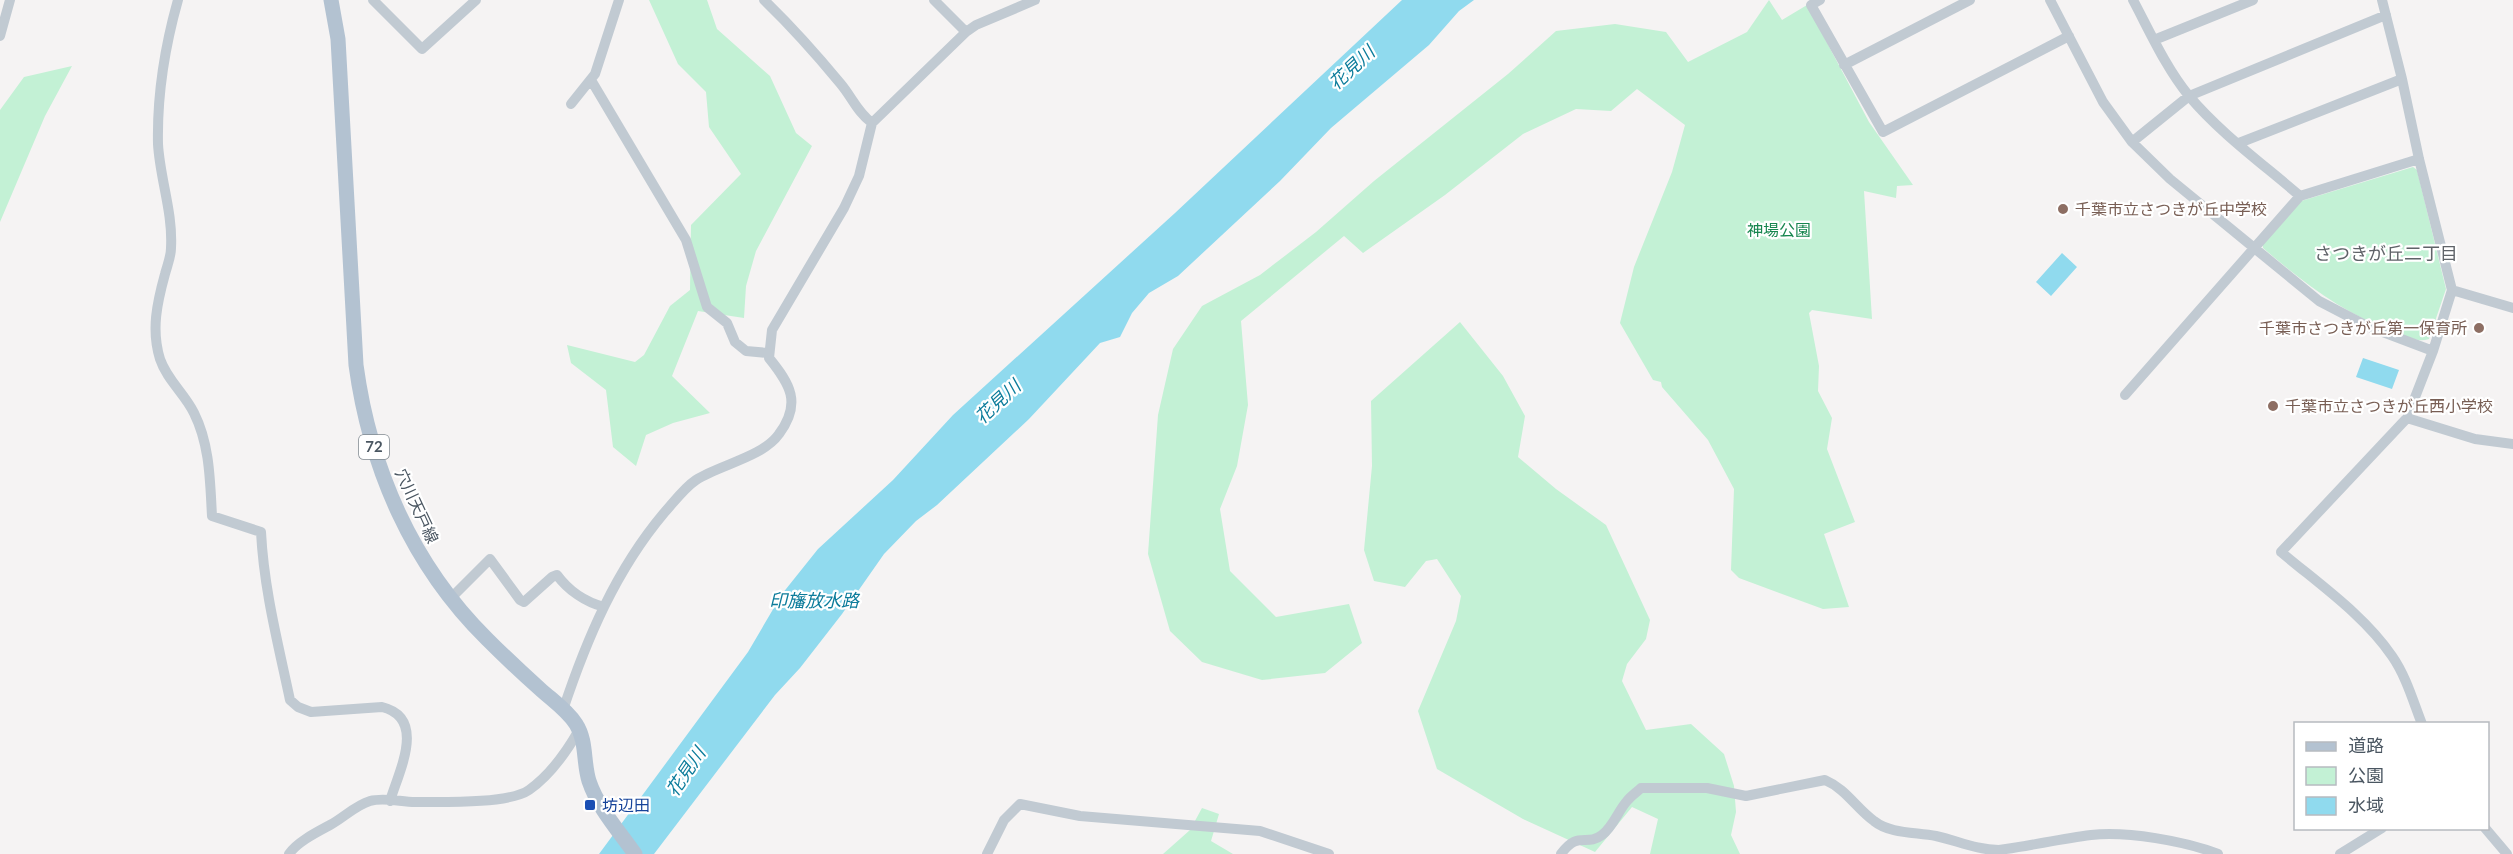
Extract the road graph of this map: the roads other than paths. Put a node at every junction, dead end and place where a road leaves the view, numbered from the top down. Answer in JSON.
{"nodes":[{"id":1,"x":10,"y":0,"type":"edge"},
{"id":2,"x":178,"y":0,"type":"edge"},
{"id":3,"x":331,"y":0,"type":"edge"},
{"id":4,"x":337,"y":0,"type":"edge"},
{"id":5,"x":373,"y":0,"type":"edge"},
{"id":6,"x":476,"y":0,"type":"edge"},
{"id":7,"x":620,"y":0,"type":"edge"},
{"id":8,"x":764,"y":0,"type":"edge"},
{"id":9,"x":933,"y":0,"type":"edge"},
{"id":10,"x":1035,"y":0,"type":"edge"},
{"id":11,"x":1820,"y":0,"type":"edge"},
{"id":12,"x":1970,"y":0,"type":"edge"},
{"id":13,"x":2050,"y":0,"type":"edge"},
{"id":14,"x":2133,"y":0,"type":"edge"},
{"id":15,"x":2253,"y":0,"type":"edge"},
{"id":16,"x":2382,"y":0,"type":"edge"},
{"id":17,"x":1023,"y":2,"type":"edge"},
{"id":18,"x":2386,"y":15,"type":"junction"},
{"id":19,"x":966,"y":32,"type":"junction"},
{"id":20,"x":0,"y":36,"type":"edge"},
{"id":21,"x":2069,"y":36,"type":"junction"},
{"id":22,"x":2154,"y":40,"type":"junction"},
{"id":23,"x":1844,"y":65,"type":"junction"},
{"id":24,"x":2403,"y":79,"type":"junction"},
{"id":25,"x":591,"y":80,"type":"junction"},
{"id":26,"x":2189,"y":96,"type":"junction"},
{"id":27,"x":571,"y":104,"type":"dead end"},
{"id":28,"x":872,"y":123,"type":"junction"},
{"id":29,"x":2132,"y":142,"type":"junction"},
{"id":30,"x":2239,"y":143,"type":"junction"},
{"id":31,"x":2419,"y":159,"type":"junction"},
{"id":32,"x":2300,"y":196,"type":"junction"},
{"id":33,"x":2255,"y":247,"type":"junction"},
{"id":34,"x":2452,"y":290,"type":"junction"},
{"id":35,"x":2513,"y":308,"type":"edge"},
{"id":36,"x":2433,"y":351,"type":"junction"},
{"id":37,"x":768,"y":353,"type":"junction"},
{"id":38,"x":2125,"y":395,"type":"dead end"},
{"id":39,"x":2406,"y":418,"type":"junction"},
{"id":40,"x":2513,"y":444,"type":"edge"},
{"id":41,"x":450,"y":599,"type":"junction"},
{"id":42,"x":604,"y":607,"type":"junction"},
{"id":43,"x":563,"y":710,"type":"junction"},
{"id":44,"x":2422,"y":722,"type":"edge"},
{"id":45,"x":579,"y":730,"type":"junction"},
{"id":46,"x":390,"y":801,"type":"junction"},
{"id":47,"x":2379,"y":830,"type":"edge"},
{"id":48,"x":2488,"y":830,"type":"edge"},
{"id":49,"x":289,"y":854,"type":"edge"},
{"id":50,"x":635,"y":854,"type":"edge"},
{"id":51,"x":987,"y":854,"type":"edge"},
{"id":52,"x":1329,"y":854,"type":"edge"},
{"id":53,"x":1562,"y":854,"type":"edge"},
{"id":54,"x":2218,"y":854,"type":"edge"},
{"id":55,"x":2340,"y":854,"type":"edge"},
{"id":56,"x":2507,"y":854,"type":"edge"}],
"edges":[{"from":1,"to":20,"type":"street"},
{"from":2,"to":46,"type":"street"},
{"from":3,"to":4,"type":"street"},
{"from":3,"to":41,"type":"main road","name":"穴川天戸線","number":"72"},
{"from":5,"to":6,"type":"street"},
{"from":7,"to":25,"type":"street"},
{"from":8,"to":28,"type":"street"},
{"from":9,"to":19,"type":"street"},
{"from":10,"to":17,"type":"street"},
{"from":11,"to":23,"type":"street"},
{"from":12,"to":23,"type":"street"},
{"from":13,"to":21,"type":"street"},
{"from":14,"to":22,"type":"street"},
{"from":15,"to":22,"type":"street"},
{"from":16,"to":18,"type":"street"},
{"from":17,"to":19,"type":"street"},
{"from":18,"to":24,"type":"street"},
{"from":18,"to":26,"type":"street"},
{"from":19,"to":28,"type":"street"},
{"from":21,"to":23,"type":"street"},
{"from":21,"to":29,"type":"street"},
{"from":22,"to":26,"type":"street"},
{"from":24,"to":30,"type":"street"},
{"from":24,"to":31,"type":"street"},
{"from":25,"to":27,"type":"street"},
{"from":25,"to":37,"type":"street"},
{"from":26,"to":29,"type":"street"},
{"from":26,"to":30,"type":"street"},
{"from":28,"to":37,"type":"street"},
{"from":29,"to":33,"type":"street"},
{"from":30,"to":32,"type":"street"},
{"from":31,"to":32,"type":"street"},
{"from":31,"to":34,"type":"street"},
{"from":32,"to":33,"type":"street"},
{"from":33,"to":36,"type":"street"},
{"from":33,"to":38,"type":"street"},
{"from":34,"to":35,"type":"street"},
{"from":34,"to":36,"type":"street"},
{"from":36,"to":39,"type":"street"},
{"from":37,"to":42,"type":"street"},
{"from":39,"to":40,"type":"street"},
{"from":39,"to":44,"type":"street"},
{"from":41,"to":42,"type":"street"},
{"from":41,"to":43,"type":"main road","name":"穴川天戸線","number":"72"},
{"from":42,"to":43,"type":"street"},
{"from":43,"to":45,"type":"main road","name":"穴川天戸線","number":"72"},
{"from":45,"to":46,"type":"street"},
{"from":45,"to":50,"type":"main road","name":"穴川天戸線","number":"72"},
{"from":46,"to":49,"type":"street"},
{"from":47,"to":55,"type":"street"},
{"from":48,"to":56,"type":"street"},
{"from":51,"to":52,"type":"street"},
{"from":53,"to":54,"type":"street"}]}
